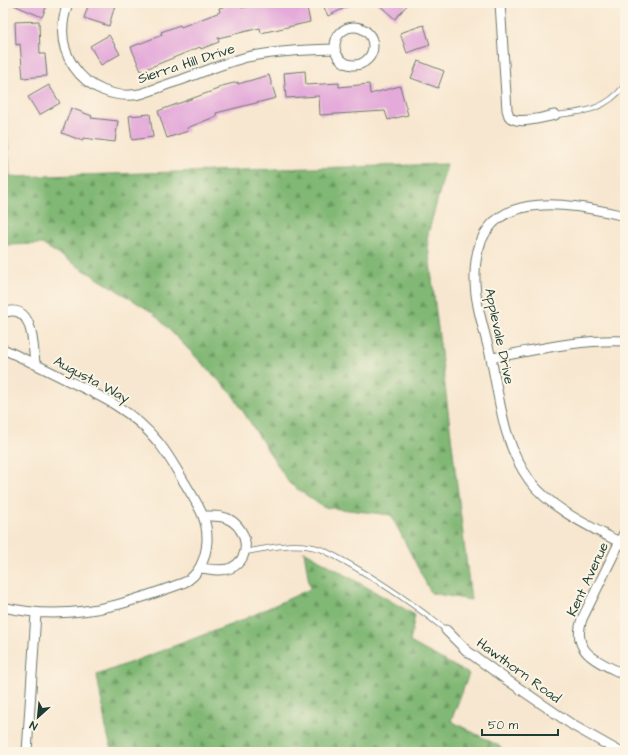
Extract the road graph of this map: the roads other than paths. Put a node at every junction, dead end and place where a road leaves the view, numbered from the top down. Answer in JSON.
{"nodes":[{"id":1,"x":68,"y":3,"type":"edge"},
{"id":2,"x":500,"y":3,"type":"edge"},
{"id":3,"x":335,"y":48,"type":"junction"},
{"id":4,"x":625,"y":85,"type":"edge"},
{"id":5,"x":555,"y":115,"type":"joint"},
{"id":6,"x":625,"y":216,"type":"edge"},
{"id":7,"x":3,"y":313,"type":"edge"},
{"id":8,"x":625,"y":341,"type":"edge"},
{"id":9,"x":3,"y":349,"type":"edge"},
{"id":10,"x":491,"y":358,"type":"junction"},
{"id":11,"x":35,"y":364,"type":"junction"},
{"id":12,"x":204,"y":516,"type":"junction"},
{"id":13,"x":625,"y":531,"type":"edge"},
{"id":14,"x":622,"y":543,"type":"edge"},
{"id":15,"x":244,"y":552,"type":"junction"},
{"id":16,"x":200,"y":568,"type":"junction"},
{"id":17,"x":3,"y":607,"type":"edge"},
{"id":18,"x":36,"y":613,"type":"junction"},
{"id":19,"x":446,"y":630,"type":"joint"},
{"id":20,"x":625,"y":675,"type":"edge"},
{"id":21,"x":27,"y":752,"type":"edge"},
{"id":22,"x":620,"y":752,"type":"edge"}],
"edges":[{"from":1,"to":3,"type":"street","name":"Sierra Hill Drive"},
{"from":2,"to":5,"type":"street"},
{"from":3,"to":3,"type":"street"},
{"from":4,"to":5,"type":"lane"},
{"from":6,"to":10,"type":"street","name":"Applevale Drive"},
{"from":7,"to":11,"type":"street","name":"Augusta Way"},
{"from":8,"to":10,"type":"street"},
{"from":9,"to":11,"type":"street","name":"Augusta Way"},
{"from":10,"to":14,"type":"street","name":"Applevale Drive"},
{"from":11,"to":12,"type":"street","name":"Augusta Way"},
{"from":12,"to":15,"type":"street"},
{"from":12,"to":16,"type":"street","name":"Augusta Way"},
{"from":13,"to":14,"type":"street"},
{"from":14,"to":20,"type":"street","name":"Kent Avenue"},
{"from":15,"to":16,"type":"street"},
{"from":15,"to":19,"type":"lane"},
{"from":16,"to":18,"type":"street","name":"Augusta Way"},
{"from":17,"to":18,"type":"street","name":"Augusta Way"},
{"from":18,"to":21,"type":"street"},
{"from":19,"to":22,"type":"street","name":"Hawthorn Road"}]}
